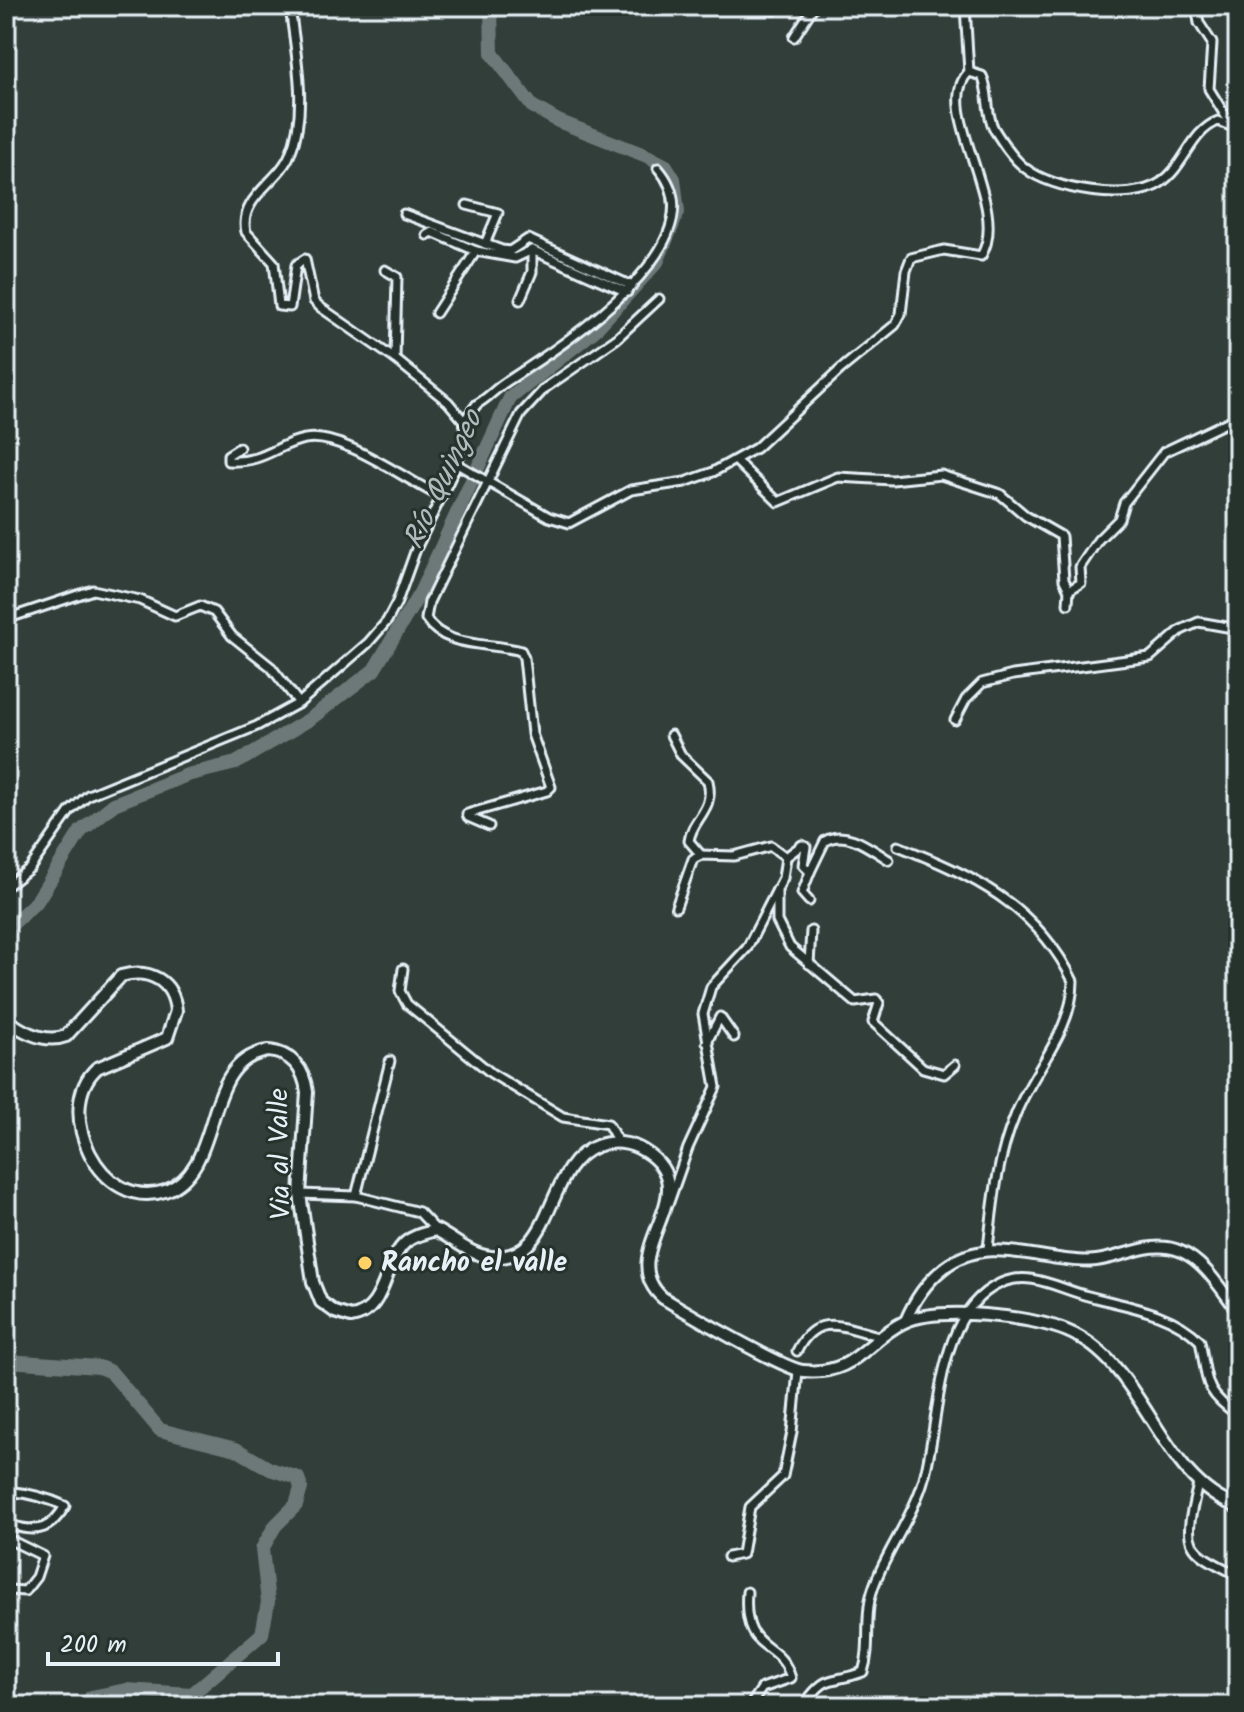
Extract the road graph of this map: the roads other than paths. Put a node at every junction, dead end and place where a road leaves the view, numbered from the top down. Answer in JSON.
{"nodes":[{"id":1,"x":290,"y":6,"type":"edge"},
{"id":2,"x":754,"y":6,"type":"edge"},
{"id":3,"x":781,"y":6,"type":"edge"},
{"id":4,"x":814,"y":6,"type":"edge"},
{"id":5,"x":965,"y":6,"type":"edge"},
{"id":6,"x":1196,"y":6,"type":"edge"},
{"id":7,"x":794,"y":37,"type":"dead end"},
{"id":8,"x":969,"y":72,"type":"junction"},
{"id":9,"x":1238,"y":107,"type":"edge"},
{"id":10,"x":1230,"y":123,"type":"junction"},
{"id":11,"x":1238,"y":129,"type":"edge"},
{"id":12,"x":658,"y":168,"type":"dead end"},
{"id":13,"x":467,"y":205,"type":"dead end"},
{"id":14,"x":404,"y":214,"type":"dead end"},
{"id":15,"x":427,"y":235,"type":"dead end"},
{"id":16,"x":485,"y":244,"type":"junction"},
{"id":17,"x":532,"y":250,"type":"junction"},
{"id":18,"x":476,"y":251,"type":"junction"},
{"id":19,"x":385,"y":270,"type":"dead end"},
{"id":20,"x":630,"y":289,"type":"junction"},
{"id":21,"x":659,"y":299,"type":"dead end"},
{"id":22,"x":520,"y":300,"type":"dead end"},
{"id":23,"x":436,"y":313,"type":"dead end"},
{"id":24,"x":395,"y":359,"type":"junction"},
{"id":25,"x":1238,"y":417,"type":"edge"},
{"id":26,"x":464,"y":421,"type":"junction"},
{"id":27,"x":239,"y":448,"type":"dead end"},
{"id":28,"x":736,"y":461,"type":"junction"},
{"id":29,"x":461,"y":466,"type":"junction"},
{"id":30,"x":484,"y":481,"type":"junction"},
{"id":31,"x":440,"y":496,"type":"junction"},
{"id":32,"x":1069,"y":590,"type":"junction"},
{"id":33,"x":1068,"y":604,"type":"dead end"},
{"id":34,"x":6,"y":619,"type":"edge"},
{"id":35,"x":1238,"y":629,"type":"edge"},
{"id":36,"x":299,"y":703,"type":"junction"},
{"id":37,"x":955,"y":720,"type":"dead end"},
{"id":38,"x":671,"y":735,"type":"dead end"},
{"id":39,"x":489,"y":826,"type":"dead end"},
{"id":40,"x":898,"y":846,"type":"dead end"},
{"id":41,"x":701,"y":855,"type":"junction"},
{"id":42,"x":786,"y":857,"type":"junction"},
{"id":43,"x":889,"y":860,"type":"dead end"},
{"id":44,"x":810,"y":872,"type":"junction"},
{"id":45,"x":6,"y":887,"type":"edge"},
{"id":46,"x":776,"y":888,"type":"junction"},
{"id":47,"x":809,"y":901,"type":"dead end"},
{"id":48,"x":676,"y":907,"type":"dead end"},
{"id":49,"x":811,"y":931,"type":"dead end"},
{"id":50,"x":809,"y":964,"type":"junction"},
{"id":51,"x":403,"y":969,"type":"dead end"},
{"id":52,"x":6,"y":1019,"type":"edge"},
{"id":53,"x":734,"y":1037,"type":"dead end"},
{"id":54,"x":706,"y":1044,"type":"junction"},
{"id":55,"x":390,"y":1061,"type":"dead end"},
{"id":56,"x":955,"y":1065,"type":"dead end"},
{"id":57,"x":618,"y":1142,"type":"junction"},
{"id":58,"x":300,"y":1194,"type":"junction"},
{"id":59,"x":356,"y":1196,"type":"junction"},
{"id":60,"x":667,"y":1208,"type":"junction"},
{"id":61,"x":436,"y":1230,"type":"junction"},
{"id":62,"x":988,"y":1249,"type":"junction"},
{"id":63,"x":1238,"y":1311,"type":"edge"},
{"id":64,"x":963,"y":1316,"type":"junction"},
{"id":65,"x":905,"y":1322,"type":"junction"},
{"id":66,"x":884,"y":1337,"type":"junction"},
{"id":67,"x":797,"y":1351,"type":"dead end"},
{"id":68,"x":798,"y":1371,"type":"junction"},
{"id":69,"x":1238,"y":1415,"type":"edge"},
{"id":70,"x":1198,"y":1484,"type":"junction"},
{"id":71,"x":6,"y":1491,"type":"edge"},
{"id":72,"x":1238,"y":1507,"type":"edge"},
{"id":73,"x":728,"y":1557,"type":"dead end"},
{"id":74,"x":1238,"y":1575,"type":"edge"},
{"id":75,"x":6,"y":1585,"type":"edge"},
{"id":76,"x":747,"y":1592,"type":"dead end"},
{"id":77,"x":750,"y":1706,"type":"edge"},
{"id":78,"x":803,"y":1706,"type":"edge"}],
"edges":[{"from":1,"to":24,"type":"street"},
{"from":2,"to":3,"type":"street"},
{"from":4,"to":7,"type":"street"},
{"from":5,"to":8,"type":"street"},
{"from":6,"to":10,"type":"street"},
{"from":8,"to":10,"type":"street"},
{"from":8,"to":28,"type":"street"},
{"from":9,"to":10,"type":"street"},
{"from":10,"to":11,"type":"street"},
{"from":12,"to":20,"type":"street"},
{"from":13,"to":16,"type":"street"},
{"from":14,"to":16,"type":"street"},
{"from":15,"to":18,"type":"street"},
{"from":16,"to":20,"type":"street"},
{"from":17,"to":18,"type":"street"},
{"from":17,"to":20,"type":"street"},
{"from":17,"to":22,"type":"street"},
{"from":18,"to":23,"type":"street"},
{"from":19,"to":24,"type":"street"},
{"from":20,"to":26,"type":"street"},
{"from":21,"to":30,"type":"street"},
{"from":24,"to":26,"type":"street"},
{"from":25,"to":32,"type":"street"},
{"from":26,"to":29,"type":"street"},
{"from":27,"to":31,"type":"street"},
{"from":28,"to":30,"type":"street"},
{"from":28,"to":32,"type":"street"},
{"from":29,"to":30,"type":"street"},
{"from":29,"to":31,"type":"street"},
{"from":30,"to":39,"type":"street"},
{"from":31,"to":36,"type":"street"},
{"from":32,"to":33,"type":"street"},
{"from":34,"to":36,"type":"street"},
{"from":35,"to":37,"type":"street"},
{"from":36,"to":45,"type":"street"},
{"from":38,"to":41,"type":"street"},
{"from":40,"to":62,"type":"street"},
{"from":41,"to":42,"type":"street"},
{"from":41,"to":48,"type":"street"},
{"from":42,"to":44,"type":"street"},
{"from":42,"to":46,"type":"street"},
{"from":43,"to":44,"type":"street"},
{"from":44,"to":47,"type":"street"},
{"from":46,"to":50,"type":"street"},
{"from":46,"to":54,"type":"street"},
{"from":49,"to":50,"type":"street"},
{"from":50,"to":56,"type":"street"},
{"from":51,"to":57,"type":"street"},
{"from":52,"to":58,"type":"main road","name":"Via al Valle"},
{"from":53,"to":54,"type":"street"},
{"from":54,"to":60,"type":"street"},
{"from":55,"to":59,"type":"street"},
{"from":57,"to":60,"type":"main road"},
{"from":57,"to":61,"type":"main road"},
{"from":58,"to":59,"type":"street"},
{"from":58,"to":61,"type":"main road","name":"Via al Valle"},
{"from":59,"to":61,"type":"street"},
{"from":60,"to":68,"type":"main road"},
{"from":62,"to":63,"type":"street"},
{"from":62,"to":65,"type":"street"},
{"from":64,"to":65,"type":"main road"},
{"from":64,"to":69,"type":"street"},
{"from":64,"to":70,"type":"main road"},
{"from":64,"to":78,"type":"street"},
{"from":65,"to":66,"type":"main road"},
{"from":66,"to":67,"type":"street"},
{"from":66,"to":68,"type":"main road"},
{"from":68,"to":73,"type":"street"},
{"from":70,"to":72,"type":"main road"},
{"from":70,"to":74,"type":"street"},
{"from":71,"to":75,"type":"street"},
{"from":76,"to":77,"type":"street"}]}
